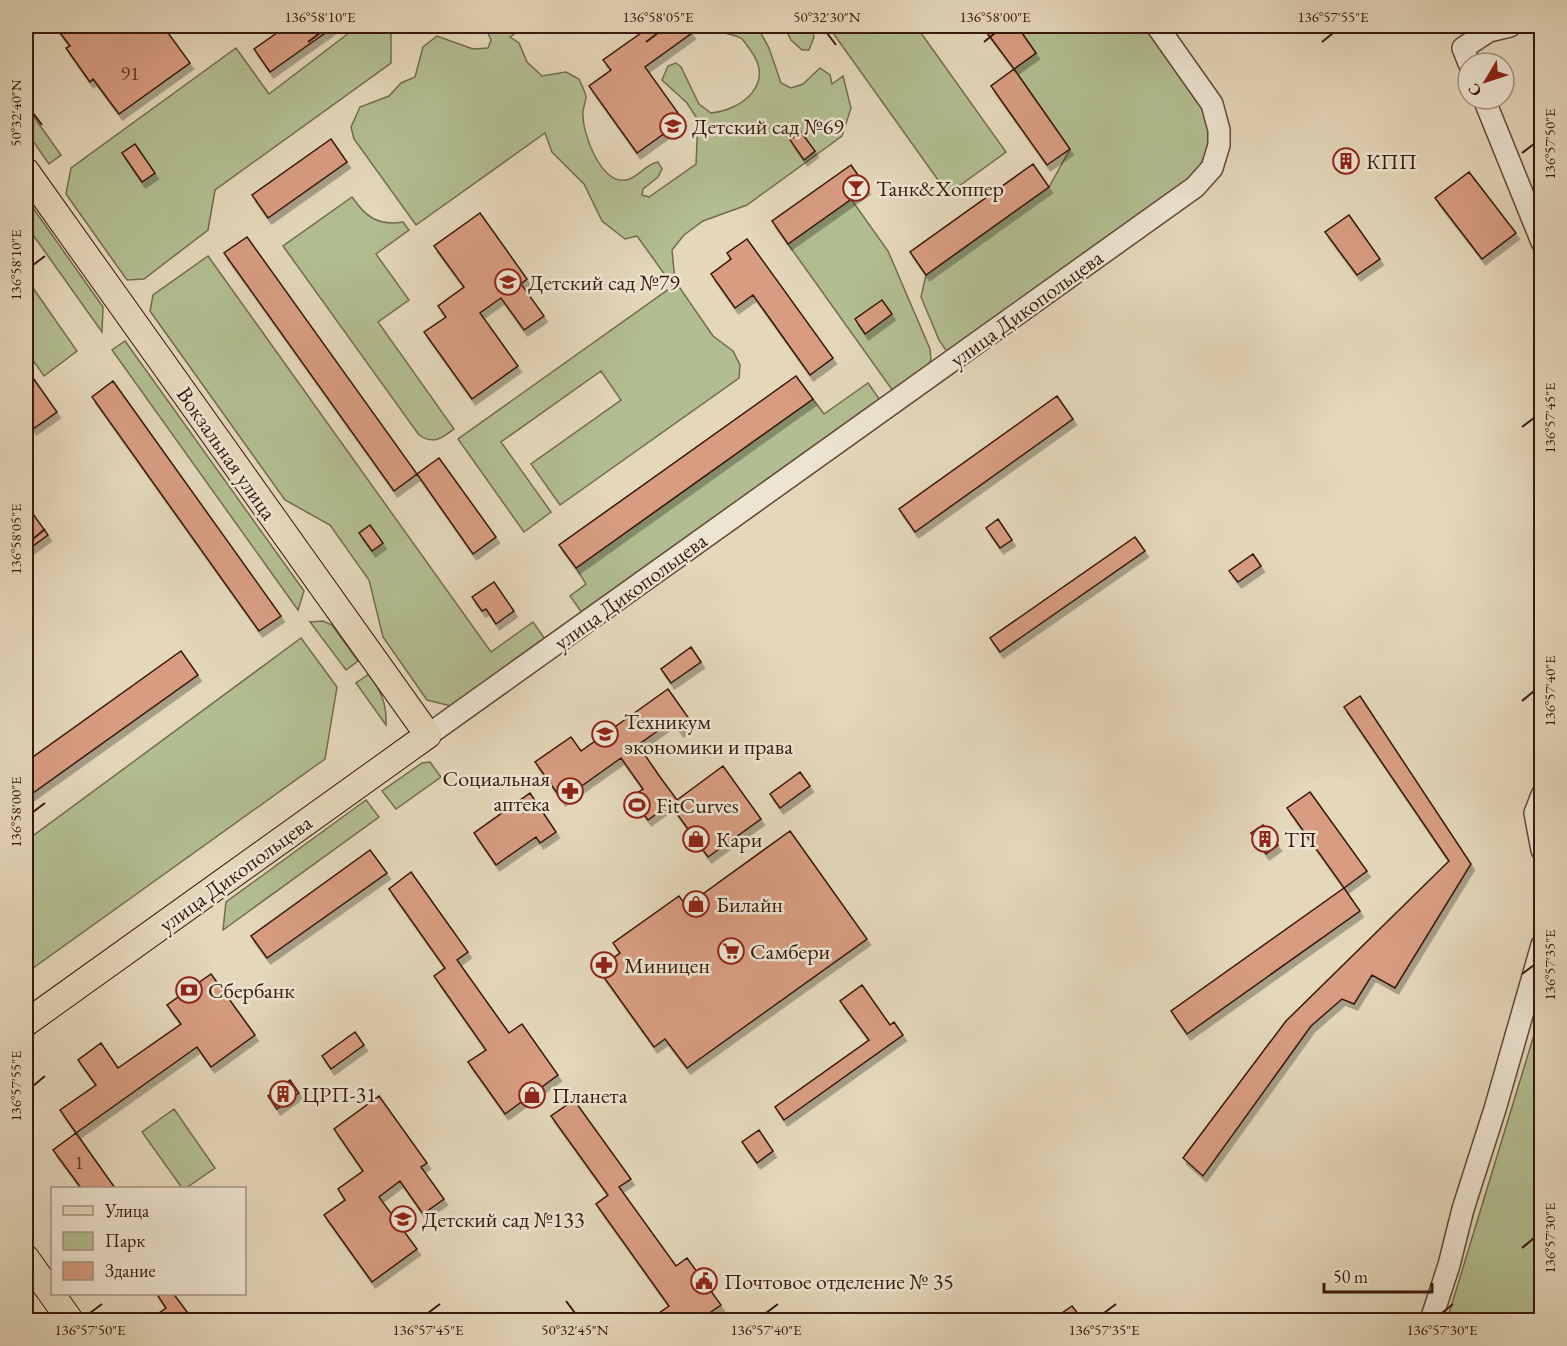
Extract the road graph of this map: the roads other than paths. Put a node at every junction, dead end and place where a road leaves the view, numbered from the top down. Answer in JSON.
{"nodes":[{"id":1,"x":1157,"y":26,"type":"edge"},
{"id":2,"x":1510,"y":26,"type":"edge"},
{"id":3,"x":1464,"y":51,"type":"edge"},
{"id":4,"x":1489,"y":111,"type":"edge"},
{"id":5,"x":26,"y":171,"type":"edge"},
{"id":6,"x":1542,"y":242,"type":"edge"},
{"id":7,"x":428,"y":735,"type":"junction"},
{"id":8,"x":1542,"y":795,"type":"edge"},
{"id":9,"x":1542,"y":850,"type":"edge"},
{"id":10,"x":1542,"y":945,"type":"edge"},
{"id":11,"x":26,"y":1023,"type":"edge"},
{"id":12,"x":26,"y":1258,"type":"edge"},
{"id":13,"x":51,"y":1293,"type":"edge"},
{"id":14,"x":52,"y":1295,"type":"edge"},
{"id":15,"x":70,"y":1320,"type":"edge"},
{"id":16,"x":1431,"y":1320,"type":"edge"}],
"edges":[{"from":1,"to":7,"type":"street","name":"улица Дикопольцева"},
{"from":2,"to":3,"type":"street"},
{"from":4,"to":6,"type":"street"},
{"from":5,"to":7,"type":"main road","name":"Вокзальная улица"},
{"from":7,"to":11,"type":"main road","name":"улица Дикопольцева"},
{"from":8,"to":9,"type":"street"},
{"from":10,"to":16,"type":"street"},
{"from":12,"to":13,"type":"main road"},
{"from":14,"to":15,"type":"main road"}]}
